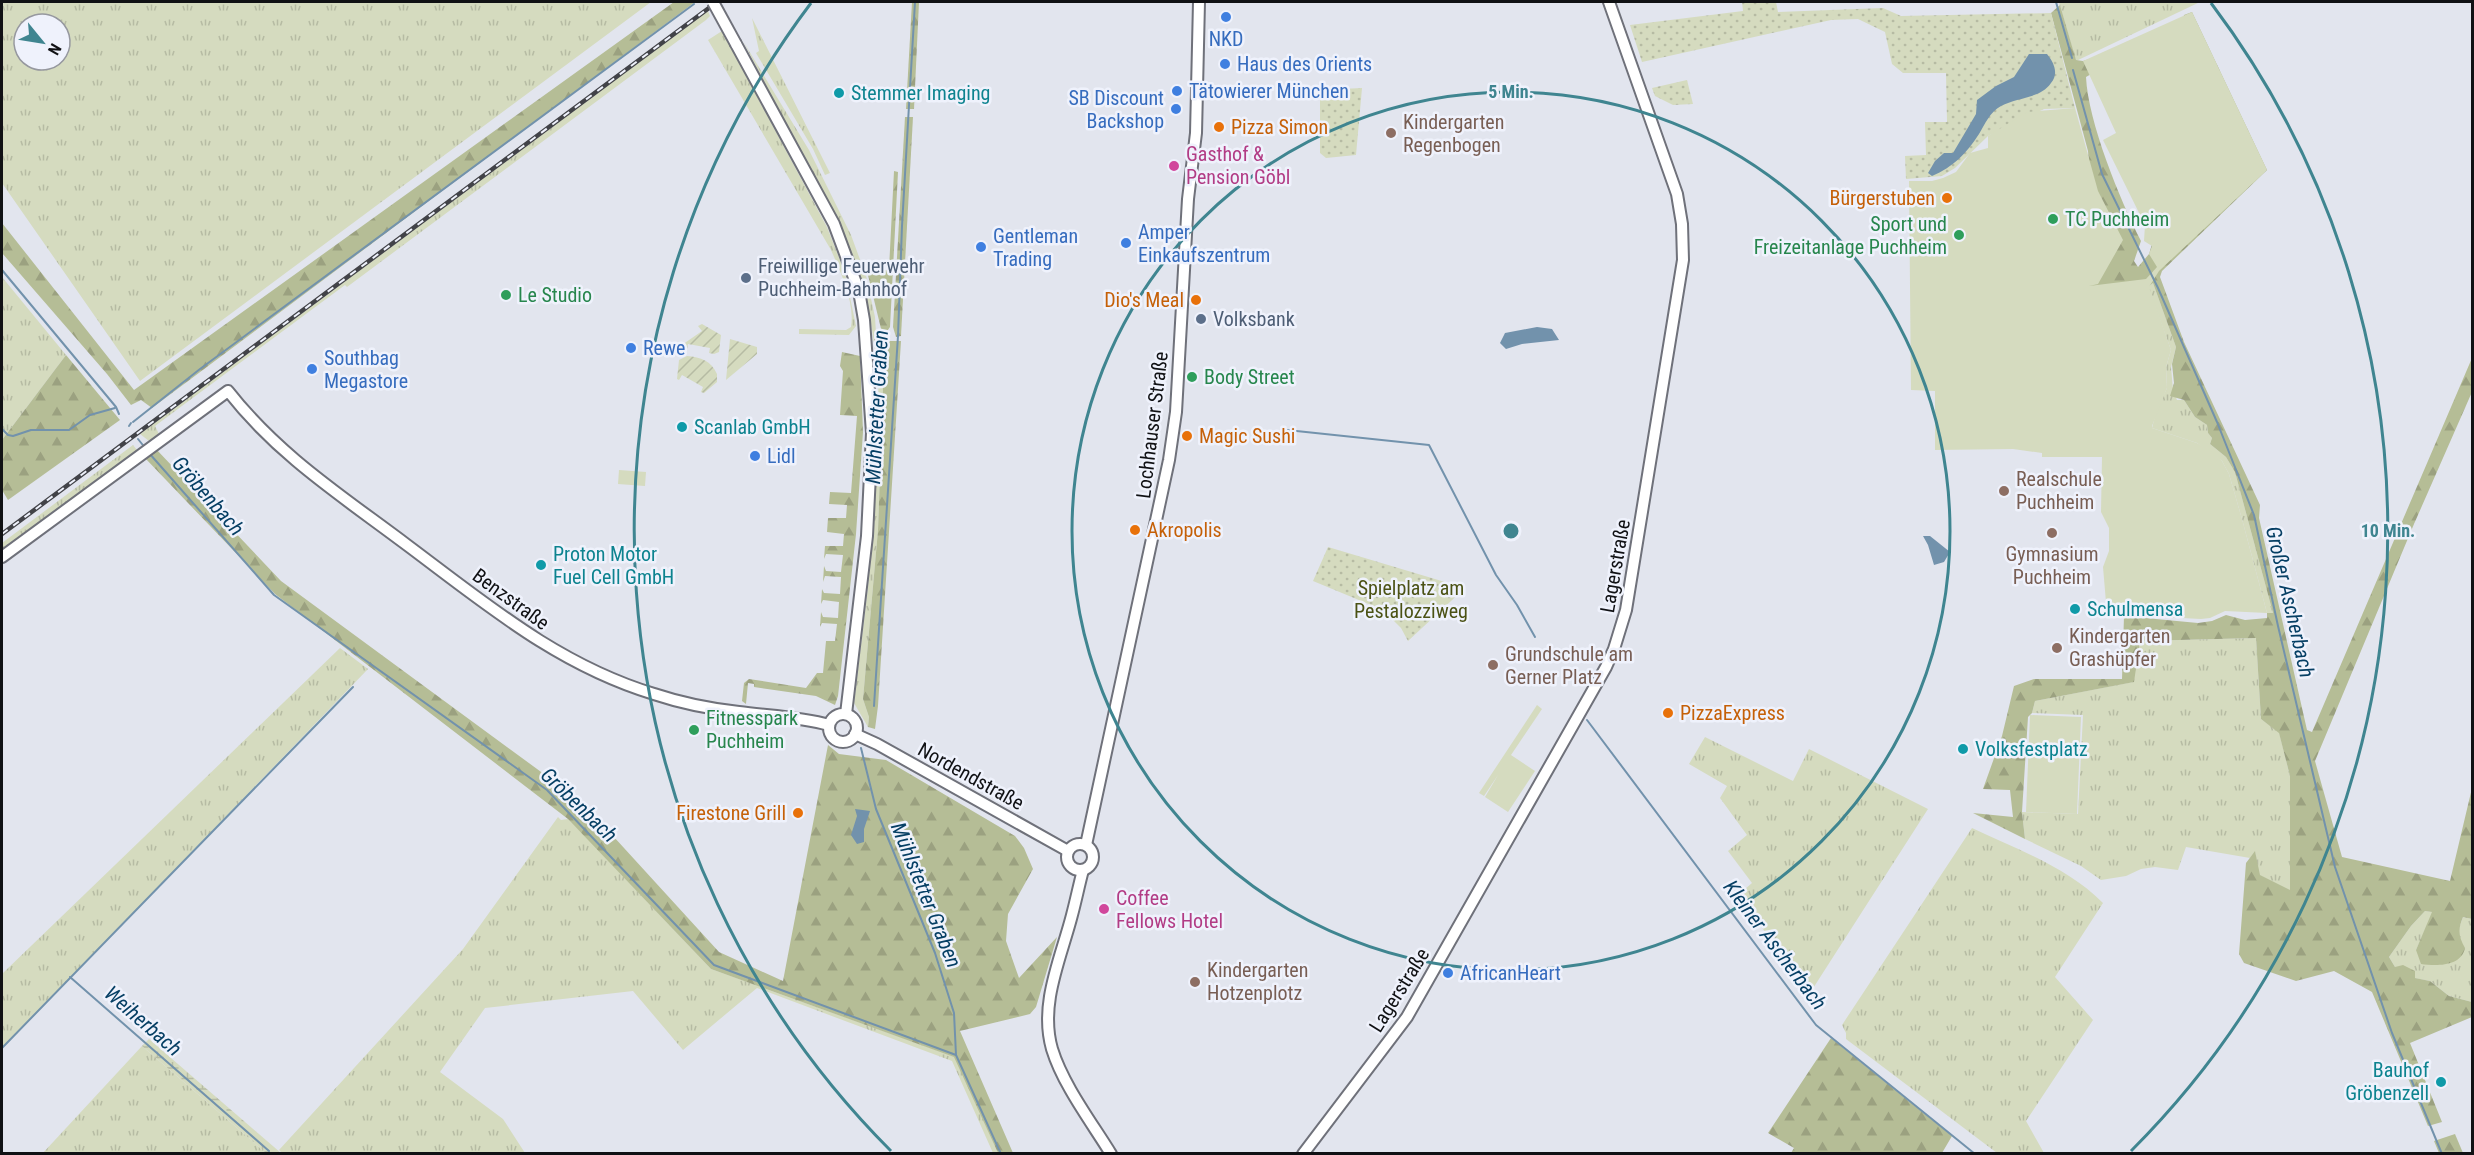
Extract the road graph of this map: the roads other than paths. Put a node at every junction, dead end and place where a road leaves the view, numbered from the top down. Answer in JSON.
{"nodes":[{"id":1,"x":713,"y":2,"type":"edge"},
{"id":2,"x":1199,"y":2,"type":"edge"},
{"id":3,"x":1609,"y":2,"type":"edge"},
{"id":4,"x":2,"y":557,"type":"edge"},
{"id":5,"x":846,"y":714,"type":"junction"},
{"id":6,"x":829,"y":725,"type":"junction"},
{"id":7,"x":855,"y":734,"type":"junction"},
{"id":8,"x":1086,"y":845,"type":"junction"},
{"id":9,"x":1068,"y":851,"type":"junction"},
{"id":10,"x":1083,"y":870,"type":"junction"},
{"id":11,"x":1111,"y":1154,"type":"edge"},
{"id":12,"x":1303,"y":1154,"type":"edge"}],
"edges":[{"from":1,"to":5,"type":"street","bridge":true},
{"from":2,"to":8,"type":"street","name":"Lochhauser Straße"},
{"from":3,"to":12,"type":"street","name":"Lagerstraße"},
{"from":4,"to":6,"type":"street","name":"Benzstraße"},
{"from":5,"to":6,"type":"street"},
{"from":5,"to":7,"type":"street"},
{"from":6,"to":7,"type":"street"},
{"from":7,"to":9,"type":"street","name":"Nordendstraße"},
{"from":8,"to":9,"type":"street"},
{"from":8,"to":10,"type":"street","name":"Lochhauser Straße"},
{"from":9,"to":10,"type":"street"},
{"from":10,"to":11,"type":"street","name":"Lochhauser Straße"}]}
